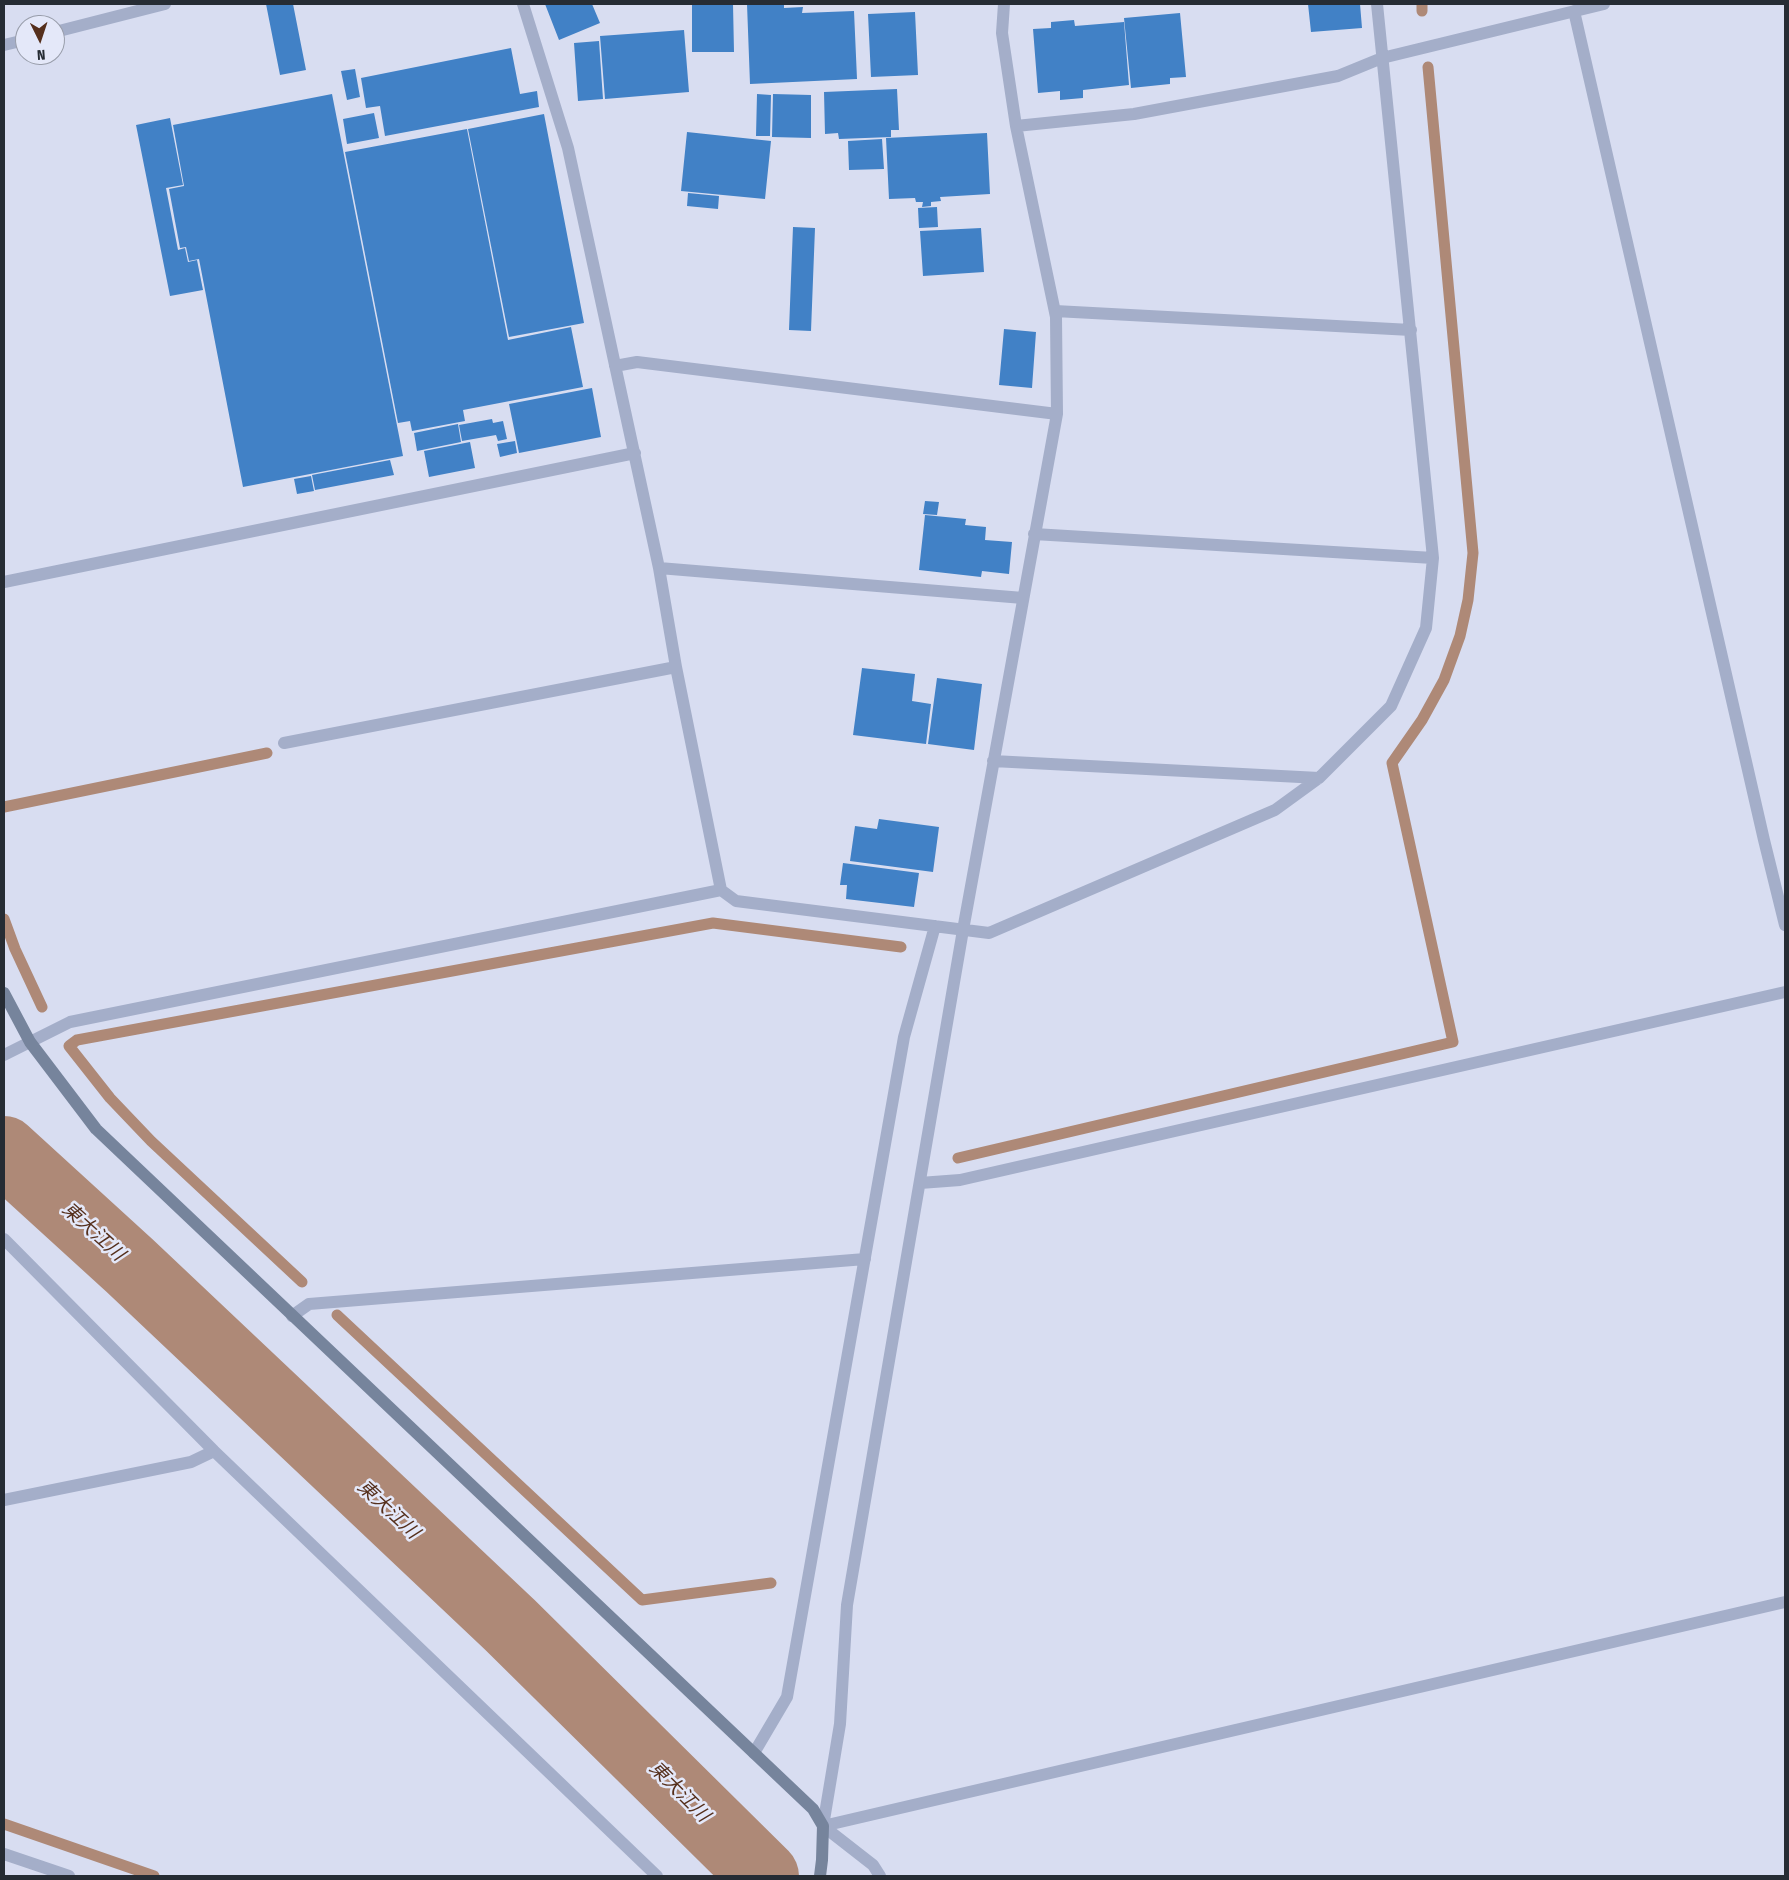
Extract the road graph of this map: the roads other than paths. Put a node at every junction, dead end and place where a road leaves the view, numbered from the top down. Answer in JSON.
{"nodes":[{"id":1,"x":165,"y":4,"type":"edge"},
{"id":2,"x":523,"y":4,"type":"edge"},
{"id":3,"x":1004,"y":4,"type":"edge"},
{"id":4,"x":1377,"y":4,"type":"edge"},
{"id":5,"x":1604,"y":4,"type":"edge"},
{"id":6,"x":1574,"y":11,"type":"junction"},
{"id":7,"x":65,"y":29,"type":"edge"},
{"id":8,"x":1382,"y":58,"type":"junction"},
{"id":9,"x":1016,"y":126,"type":"junction"},
{"id":10,"x":1055,"y":311,"type":"junction"},
{"id":11,"x":1410,"y":330,"type":"junction"},
{"id":12,"x":615,"y":366,"type":"junction"},
{"id":13,"x":1057,"y":414,"type":"junction"},
{"id":14,"x":635,"y":453,"type":"junction"},
{"id":15,"x":1034,"y":534,"type":"junction"},
{"id":16,"x":1433,"y":558,"type":"junction"},
{"id":17,"x":659,"y":568,"type":"junction"},
{"id":18,"x":4,"y":582,"type":"edge"},
{"id":19,"x":1023,"y":598,"type":"junction"},
{"id":20,"x":676,"y":667,"type":"junction"},
{"id":21,"x":284,"y":743,"type":"dead end"},
{"id":22,"x":993,"y":761,"type":"junction"},
{"id":23,"x":1319,"y":778,"type":"junction"},
{"id":24,"x":721,"y":890,"type":"junction"},
{"id":25,"x":1785,"y":925,"type":"edge"},
{"id":26,"x":935,"y":926,"type":"junction"},
{"id":27,"x":963,"y":930,"type":"junction"},
{"id":28,"x":4,"y":992,"type":"edge"},
{"id":29,"x":1785,"y":992,"type":"edge"},
{"id":30,"x":30,"y":1042,"type":"junction"},
{"id":31,"x":5,"y":1054,"type":"edge"},
{"id":32,"x":920,"y":1183,"type":"junction"},
{"id":33,"x":4,"y":1239,"type":"edge"},
{"id":34,"x":864,"y":1259,"type":"junction"},
{"id":35,"x":292,"y":1316,"type":"junction"},
{"id":36,"x":214,"y":1450,"type":"junction"},
{"id":37,"x":4,"y":1500,"type":"edge"},
{"id":38,"x":1785,"y":1602,"type":"edge"},
{"id":39,"x":754,"y":1753,"type":"junction"},
{"id":40,"x":823,"y":1826,"type":"junction"},
{"id":41,"x":4,"y":1854,"type":"edge"},
{"id":42,"x":69,"y":1876,"type":"edge"},
{"id":43,"x":657,"y":1876,"type":"edge"},
{"id":44,"x":820,"y":1876,"type":"edge"},
{"id":45,"x":880,"y":1876,"type":"edge"}],
"edges":[{"from":1,"to":7,"type":"street"},
{"from":2,"to":12,"type":"street"},
{"from":3,"to":9,"type":"street"},
{"from":4,"to":8,"type":"street"},
{"from":5,"to":6,"type":"street"},
{"from":6,"to":8,"type":"street"},
{"from":6,"to":25,"type":"street"},
{"from":8,"to":9,"type":"street"},
{"from":8,"to":11,"type":"street"},
{"from":9,"to":10,"type":"street"},
{"from":10,"to":11,"type":"street"},
{"from":10,"to":13,"type":"street"},
{"from":11,"to":16,"type":"street"},
{"from":12,"to":13,"type":"street"},
{"from":12,"to":14,"type":"street"},
{"from":13,"to":15,"type":"street"},
{"from":14,"to":17,"type":"street"},
{"from":14,"to":18,"type":"street"},
{"from":15,"to":16,"type":"street"},
{"from":15,"to":19,"type":"street"},
{"from":16,"to":23,"type":"street"},
{"from":17,"to":19,"type":"street"},
{"from":17,"to":20,"type":"street"},
{"from":19,"to":22,"type":"street"},
{"from":20,"to":21,"type":"street"},
{"from":20,"to":24,"type":"street"},
{"from":22,"to":23,"type":"street"},
{"from":22,"to":27,"type":"street"},
{"from":23,"to":27,"type":"street"},
{"from":24,"to":26,"type":"street"},
{"from":24,"to":30,"type":"street"},
{"from":26,"to":27,"type":"street"},
{"from":26,"to":34,"type":"street"},
{"from":27,"to":32,"type":"street"},
{"from":28,"to":30,"type":"street"},
{"from":29,"to":32,"type":"street"},
{"from":30,"to":31,"type":"street"},
{"from":30,"to":35,"type":"street"},
{"from":32,"to":40,"type":"street"},
{"from":33,"to":36,"type":"street"},
{"from":34,"to":35,"type":"street"},
{"from":34,"to":39,"type":"street"},
{"from":35,"to":39,"type":"street"},
{"from":36,"to":37,"type":"street"},
{"from":36,"to":43,"type":"street"},
{"from":38,"to":40,"type":"street"},
{"from":39,"to":40,"type":"street"},
{"from":40,"to":44,"type":"street"},
{"from":40,"to":45,"type":"street"},
{"from":41,"to":42,"type":"street"}]}
